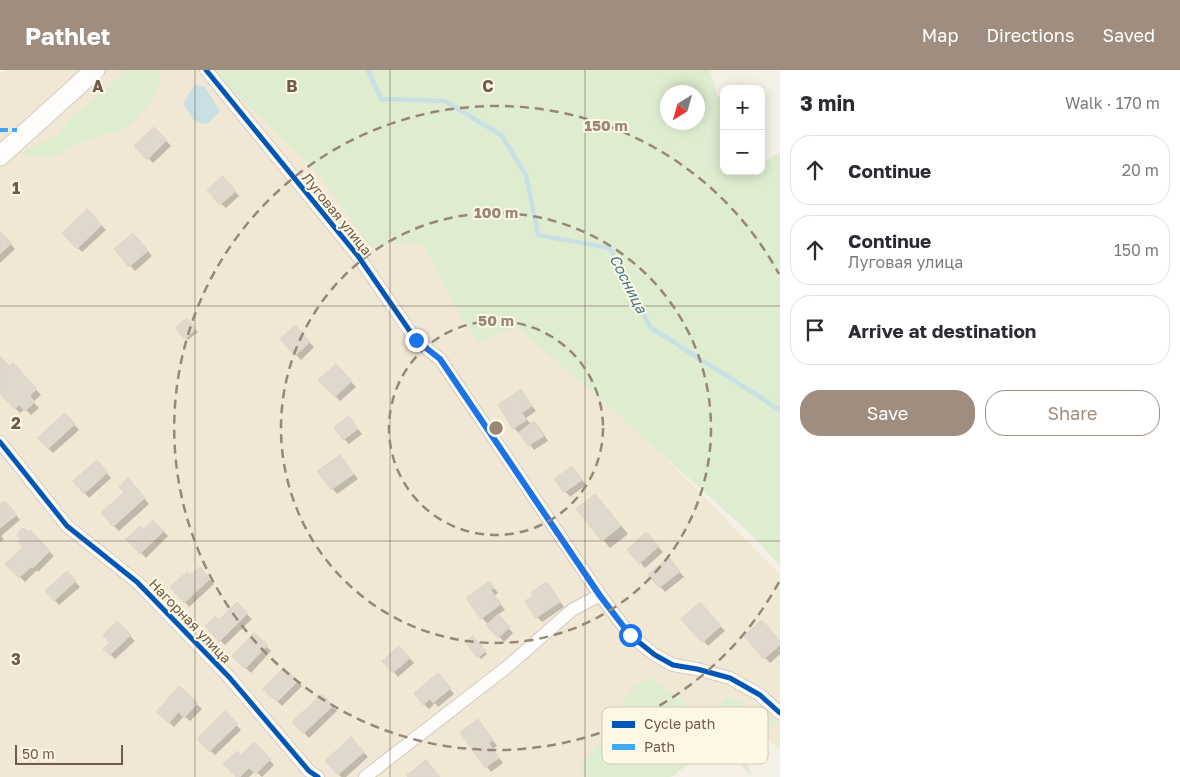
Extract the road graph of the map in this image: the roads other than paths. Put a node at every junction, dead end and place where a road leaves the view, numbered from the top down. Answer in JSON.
{"nodes":[{"id":1,"x":95,"y":70,"type":"edge"},
{"id":2,"x":206,"y":70,"type":"edge"},
{"id":3,"x":0,"y":156,"type":"edge"},
{"id":4,"x":0,"y":442,"type":"edge"},
{"id":5,"x":600,"y":596,"type":"junction"},
{"id":6,"x":780,"y":713,"type":"edge"},
{"id":7,"x":318,"y":777,"type":"edge"},
{"id":8,"x":365,"y":777,"type":"edge"}],
"edges":[{"from":1,"to":3,"type":"street"},
{"from":2,"to":5,"type":"street","name":"Луговая улица"},
{"from":4,"to":7,"type":"street","name":"Нагорная улица"},
{"from":5,"to":6,"type":"street","name":"Луговая улица"},
{"from":5,"to":8,"type":"street"}]}
